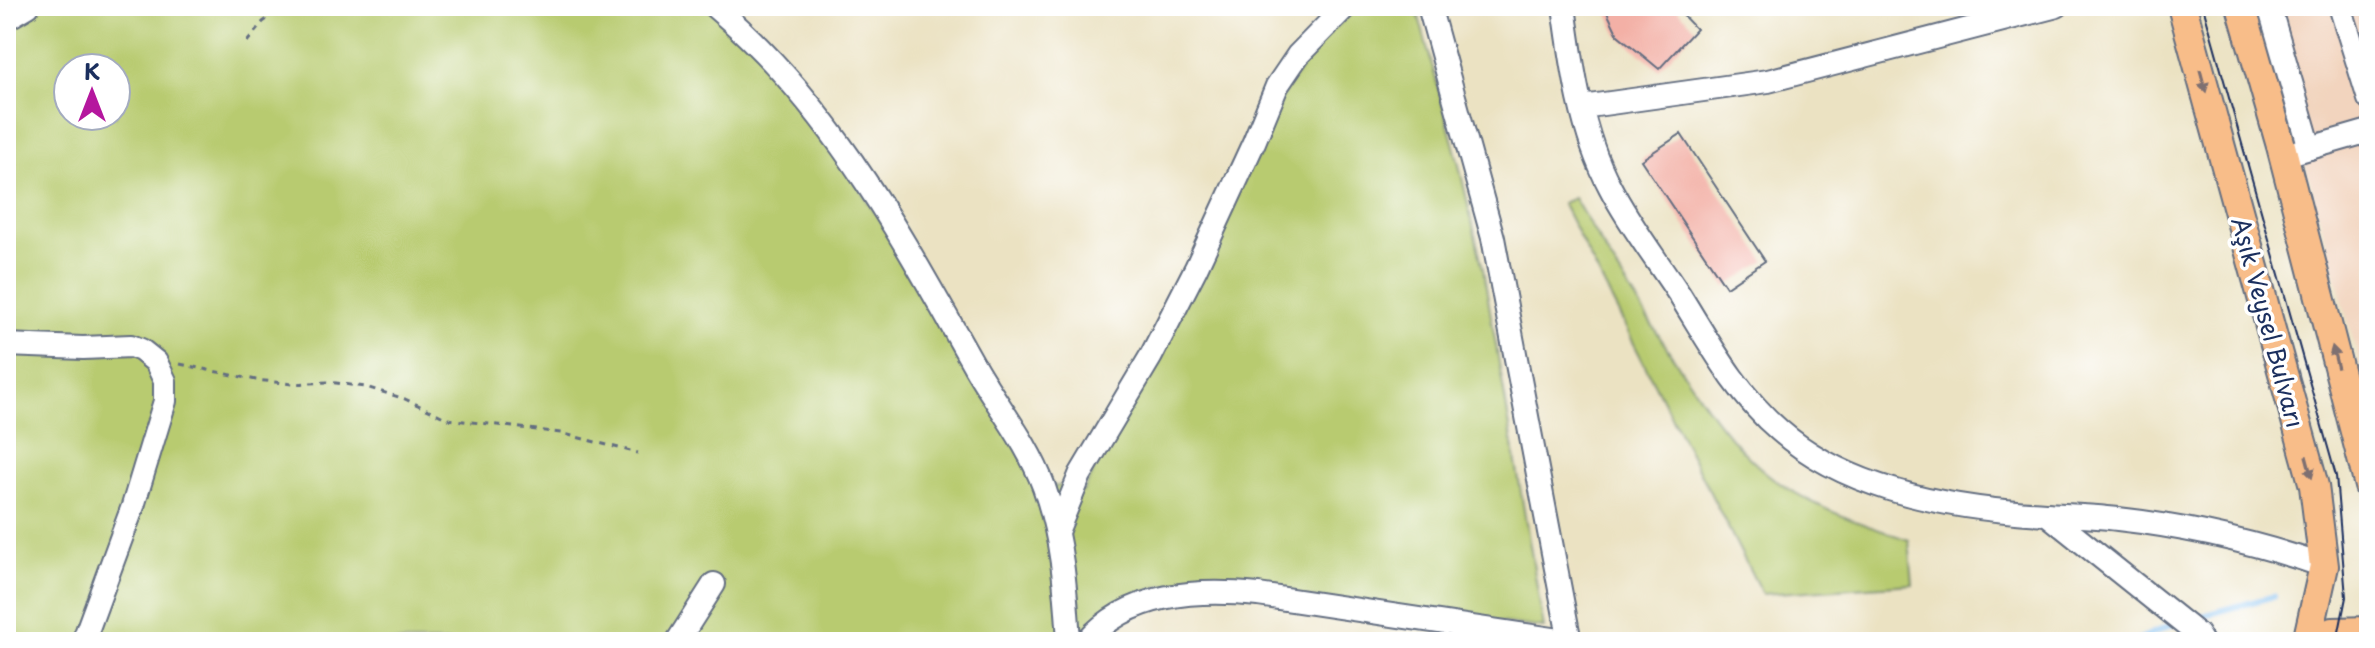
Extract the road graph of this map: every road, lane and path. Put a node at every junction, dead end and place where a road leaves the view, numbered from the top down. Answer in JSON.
{"nodes":[{"id":1,"x":28,"y":6,"type":"edge"},
{"id":2,"x":285,"y":6,"type":"edge"},
{"id":3,"x":714,"y":6,"type":"edge"},
{"id":4,"x":1346,"y":6,"type":"edge"},
{"id":5,"x":1429,"y":6,"type":"edge"},
{"id":6,"x":1564,"y":6,"type":"edge"},
{"id":7,"x":2057,"y":6,"type":"edge"},
{"id":8,"x":2182,"y":6,"type":"edge"},
{"id":9,"x":2241,"y":6,"type":"edge"},
{"id":10,"x":2269,"y":6,"type":"edge"},
{"id":11,"x":2340,"y":6,"type":"edge"},
{"id":12,"x":6,"y":19,"type":"edge"},
{"id":13,"x":247,"y":42,"type":"dead end"},
{"id":14,"x":2369,"y":99,"type":"edge"},
{"id":15,"x":1582,"y":107,"type":"junction"},
{"id":16,"x":2369,"y":131,"type":"edge"},
{"id":17,"x":2297,"y":152,"type":"junction"},
{"id":18,"x":6,"y":345,"type":"edge"},
{"id":19,"x":149,"y":355,"type":"junction"},
{"id":20,"x":638,"y":453,"type":"dead end"},
{"id":21,"x":2369,"y":486,"type":"edge"},
{"id":22,"x":2047,"y":514,"type":"junction"},
{"id":23,"x":1057,"y":533,"type":"junction"},
{"id":24,"x":2324,"y":566,"type":"junction"},
{"id":25,"x":714,"y":584,"type":"dead end"},
{"id":26,"x":2369,"y":631,"type":"edge"},
{"id":27,"x":2200,"y":638,"type":"edge"},
{"id":28,"x":83,"y":642,"type":"edge"},
{"id":29,"x":677,"y":642,"type":"edge"},
{"id":30,"x":1069,"y":642,"type":"edge"},
{"id":31,"x":1086,"y":642,"type":"edge"},
{"id":32,"x":1572,"y":642,"type":"edge"},
{"id":33,"x":2221,"y":642,"type":"edge"},
{"id":34,"x":2307,"y":642,"type":"edge"}],
"edges":[{"from":1,"to":12,"type":"street"},
{"from":2,"to":13,"type":"path"},
{"from":3,"to":23,"type":"street"},
{"from":4,"to":23,"type":"street"},
{"from":5,"to":32,"type":"street"},
{"from":6,"to":15,"type":"street"},
{"from":7,"to":15,"type":"street"},
{"from":8,"to":24,"type":"main road","name":"Aşık Veysel Bulvarı","one_way":true},
{"from":9,"to":17,"type":"main road"},
{"from":10,"to":17,"type":"street"},
{"from":11,"to":14,"type":"street"},
{"from":15,"to":22,"type":"street"},
{"from":16,"to":17,"type":"street"},
{"from":21,"to":17,"type":"main road","one_way":true},
{"from":18,"to":19,"type":"street"},
{"from":19,"to":20,"type":"path"},
{"from":19,"to":28,"type":"street"},
{"from":22,"to":24,"type":"street"},
{"from":22,"to":27,"type":"street"},
{"from":23,"to":30,"type":"street"},
{"from":24,"to":34,"type":"main road","name":"Aşık Veysel Bulvarı"},
{"from":25,"to":29,"type":"street"},
{"from":26,"to":34,"type":"main road"},
{"from":27,"to":33,"type":"street"},
{"from":31,"to":32,"type":"street"}]}
